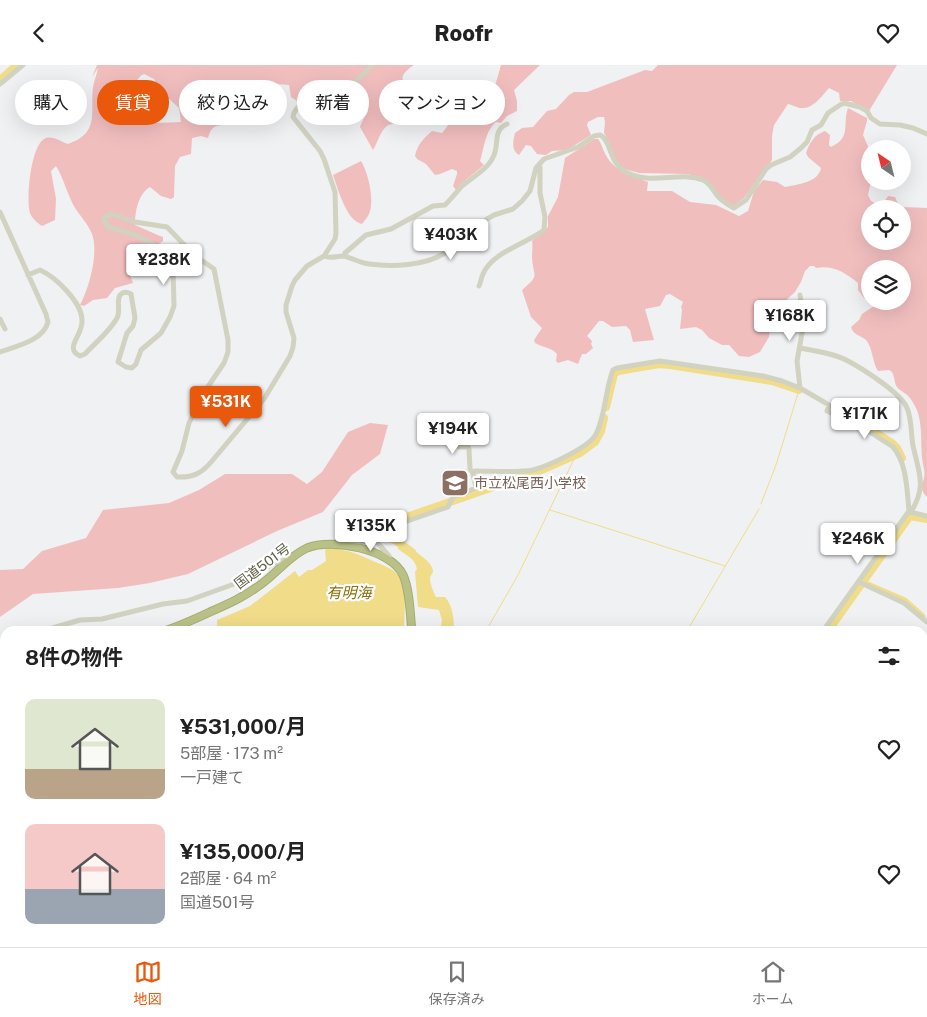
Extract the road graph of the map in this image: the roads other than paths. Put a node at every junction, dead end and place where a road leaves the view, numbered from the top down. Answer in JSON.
{"nodes":[{"id":1,"x":23,"y":65,"type":"edge"},
{"id":2,"x":372,"y":65,"type":"edge"},
{"id":3,"x":0,"y":84,"type":"edge"},
{"id":4,"x":507,"y":124,"type":"dead end"},
{"id":5,"x":927,"y":135,"type":"edge"},
{"id":6,"x":538,"y":166,"type":"junction"},
{"id":7,"x":0,"y":212,"type":"edge"},
{"id":8,"x":344,"y":256,"type":"junction"},
{"id":9,"x":324,"y":257,"type":"junction"},
{"id":10,"x":28,"y":275,"type":"junction"},
{"id":11,"x":479,"y":286,"type":"dead end"},
{"id":12,"x":800,"y":295,"type":"dead end"},
{"id":13,"x":0,"y":319,"type":"edge"},
{"id":14,"x":5,"y":329,"type":"dead end"},
{"id":15,"x":800,"y":347,"type":"junction"},
{"id":16,"x":0,"y":352,"type":"edge"},
{"id":17,"x":800,"y":388,"type":"junction"},
{"id":18,"x":829,"y":405,"type":"junction"},
{"id":19,"x":842,"y":418,"type":"dead end"},
{"id":20,"x":453,"y":425,"type":"dead end"},
{"id":21,"x":473,"y":473,"type":"junction"},
{"id":22,"x":910,"y":512,"type":"junction"},
{"id":23,"x":927,"y":516,"type":"edge"},
{"id":24,"x":377,"y":540,"type":"junction"},
{"id":25,"x":348,"y":546,"type":"junction"},
{"id":26,"x":389,"y":559,"type":"junction"},
{"id":27,"x":288,"y":561,"type":"junction"},
{"id":28,"x":860,"y":583,"type":"junction"},
{"id":29,"x":927,"y":622,"type":"edge"},
{"id":30,"x":59,"y":626,"type":"edge"},
{"id":31,"x":176,"y":626,"type":"edge"},
{"id":32,"x":411,"y":626,"type":"edge"},
{"id":33,"x":827,"y":626,"type":"edge"}],
"edges":[{"from":1,"to":3,"type":"street"},
{"from":2,"to":9,"type":"street"},
{"from":4,"to":8,"type":"street"},
{"from":5,"to":6,"type":"street"},
{"from":6,"to":8,"type":"street"},
{"from":6,"to":11,"type":"street"},
{"from":7,"to":10,"type":"street"},
{"from":8,"to":9,"type":"street"},
{"from":9,"to":10,"type":"street"},
{"from":10,"to":16,"type":"street"},
{"from":12,"to":15,"type":"street"},
{"from":13,"to":14,"type":"street"},
{"from":15,"to":17,"type":"street"},
{"from":15,"to":22,"type":"street"},
{"from":17,"to":18,"type":"street"},
{"from":17,"to":21,"type":"street"},
{"from":18,"to":19,"type":"street"},
{"from":18,"to":22,"type":"street"},
{"from":20,"to":21,"type":"street"},
{"from":21,"to":24,"type":"street"},
{"from":22,"to":23,"type":"street"},
{"from":22,"to":28,"type":"street"},
{"from":24,"to":25,"type":"street"},
{"from":24,"to":26,"type":"street"},
{"from":25,"to":26,"type":"highway","name":"国道501号"},
{"from":25,"to":27,"type":"highway","name":"国道501号"},
{"from":26,"to":32,"type":"highway"},
{"from":27,"to":30,"type":"street"},
{"from":27,"to":31,"type":"highway","name":"国道501号"},
{"from":28,"to":29,"type":"street"},
{"from":28,"to":33,"type":"street"}]}
